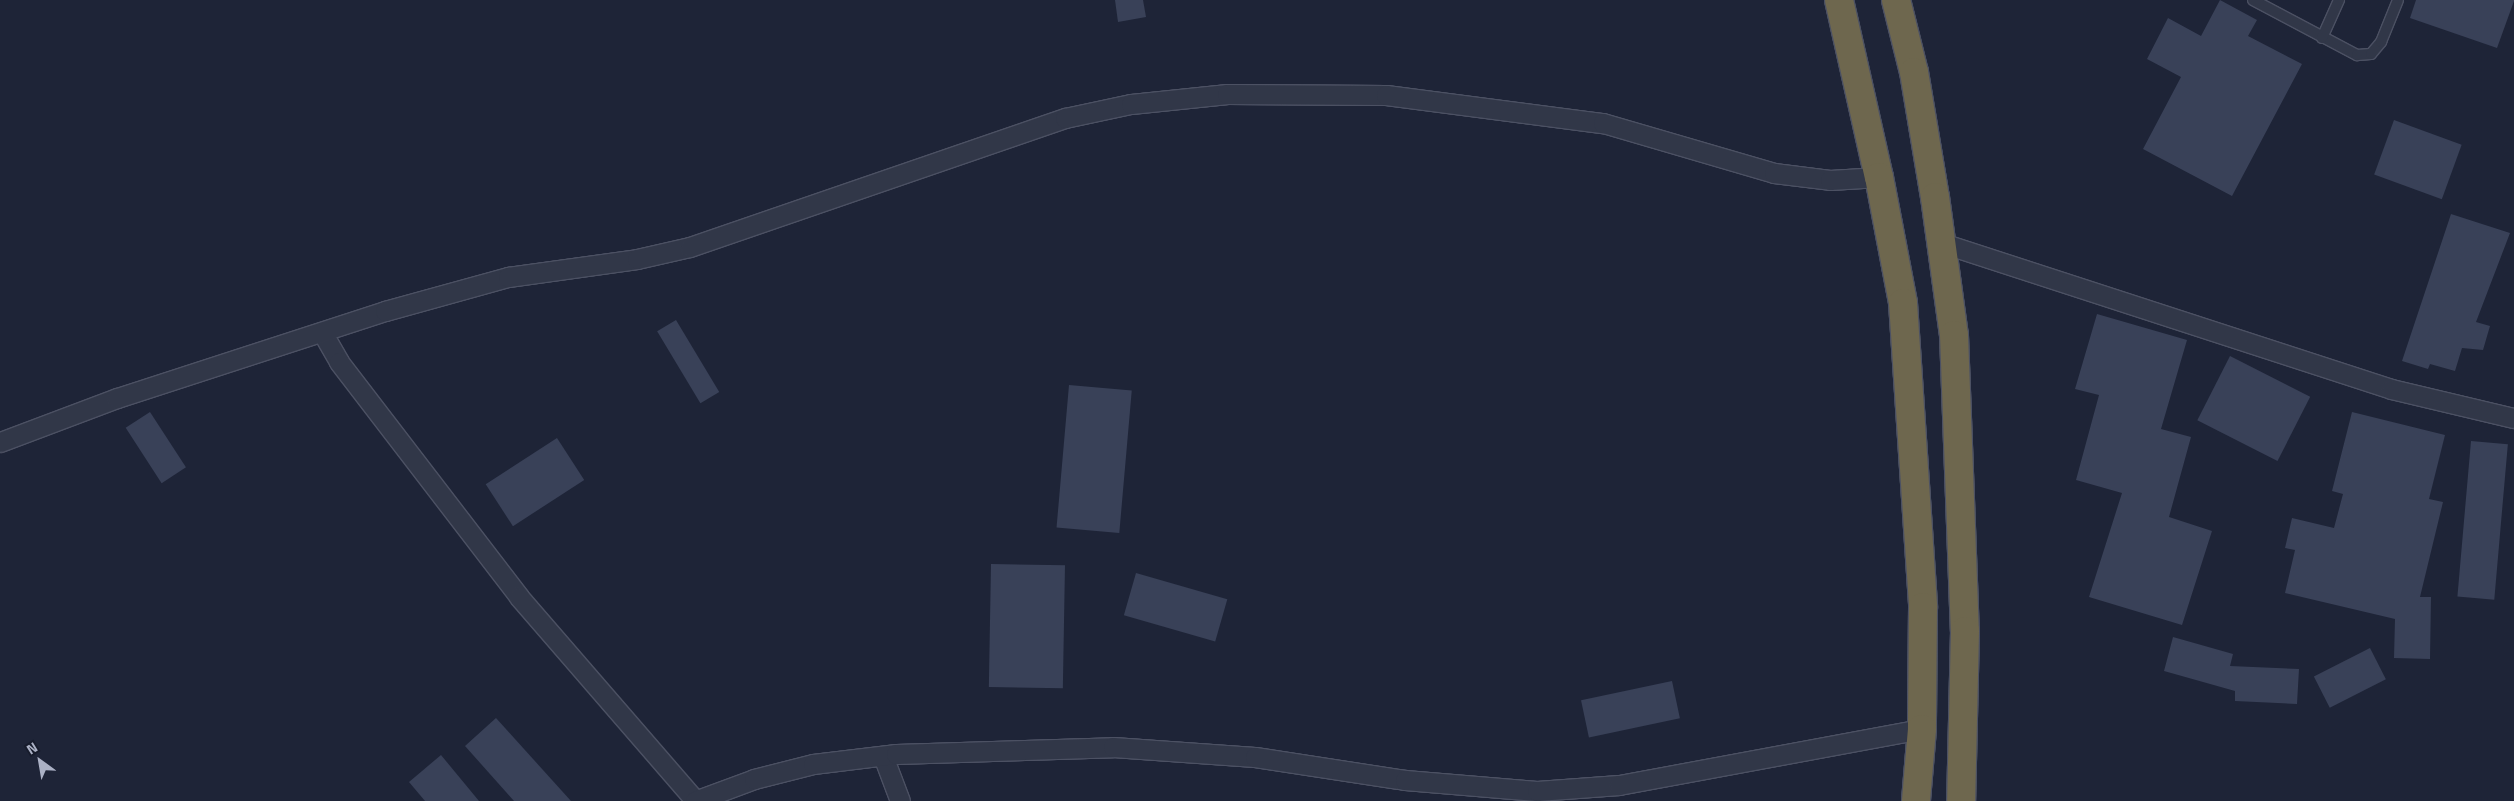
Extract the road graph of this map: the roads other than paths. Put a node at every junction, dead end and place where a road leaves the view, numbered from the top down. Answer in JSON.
{"nodes":[{"id":1,"x":1839,"y":0,"type":"edge"},
{"id":2,"x":1896,"y":0,"type":"edge"},
{"id":3,"x":2253,"y":0,"type":"edge"},
{"id":4,"x":2339,"y":0,"type":"edge"},
{"id":5,"x":2398,"y":0,"type":"edge"},
{"id":6,"x":2322,"y":38,"type":"junction"},
{"id":7,"x":1880,"y":177,"type":"junction"},
{"id":8,"x":1942,"y":243,"type":"junction"},
{"id":9,"x":322,"y":332,"type":"junction"},
{"id":10,"x":2514,"y":418,"type":"edge"},
{"id":11,"x":0,"y":442,"type":"edge"},
{"id":12,"x":1922,"y":729,"type":"junction"},
{"id":13,"x":883,"y":756,"type":"junction"},
{"id":14,"x":696,"y":801,"type":"edge"},
{"id":15,"x":900,"y":801,"type":"edge"},
{"id":16,"x":1916,"y":801,"type":"edge"},
{"id":17,"x":1961,"y":801,"type":"edge"}],
"edges":[{"from":1,"to":7,"type":"highway"},
{"from":2,"to":8,"type":"highway"},
{"from":3,"to":6,"type":"lane"},
{"from":4,"to":6,"type":"lane"},
{"from":5,"to":6,"type":"lane"},
{"from":7,"to":9,"type":"street"},
{"from":7,"to":12,"type":"highway"},
{"from":8,"to":10,"type":"street"},
{"from":8,"to":17,"type":"highway"},
{"from":9,"to":11,"type":"street"},
{"from":9,"to":14,"type":"street"},
{"from":12,"to":13,"type":"street"},
{"from":12,"to":16,"type":"highway"},
{"from":13,"to":14,"type":"street"},
{"from":13,"to":15,"type":"street"}]}
